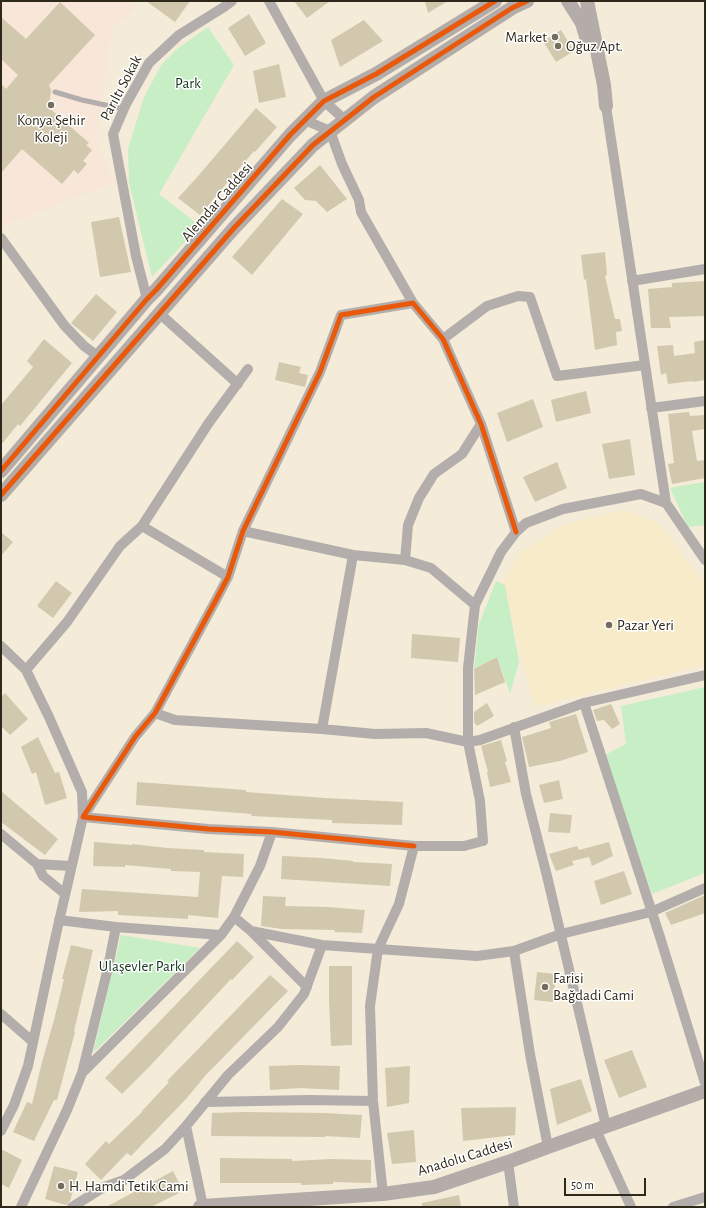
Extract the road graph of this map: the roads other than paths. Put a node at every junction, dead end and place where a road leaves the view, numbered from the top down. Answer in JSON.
{"nodes":[{"id":1,"x":232,"y":1,"type":"edge"},
{"id":2,"x":494,"y":1,"type":"edge"},
{"id":3,"x":527,"y":1,"type":"edge"},
{"id":4,"x":568,"y":1,"type":"edge"},
{"id":5,"x":587,"y":1,"type":"edge"},
{"id":6,"x":273,"y":3,"type":"edge"},
{"id":7,"x":604,"y":85,"type":"junction"},
{"id":8,"x":55,"y":92,"type":"dead end"},
{"id":9,"x":324,"y":101,"type":"junction"},
{"id":10,"x":606,"y":106,"type":"joint"},
{"id":11,"x":124,"y":109,"type":"junction"},
{"id":12,"x":305,"y":120,"type":"junction"},
{"id":13,"x":345,"y":120,"type":"junction"},
{"id":14,"x":330,"y":131,"type":"junction"},
{"id":15,"x":1,"y":238,"type":"edge"},
{"id":16,"x":705,"y":269,"type":"edge"},
{"id":17,"x":632,"y":281,"type":"junction"},
{"id":18,"x":147,"y":299,"type":"junction"},
{"id":19,"x":413,"y":303,"type":"junction"},
{"id":20,"x":159,"y":313,"type":"junction"},
{"id":21,"x":443,"y":339,"type":"junction"},
{"id":22,"x":99,"y":357,"type":"junction"},
{"id":23,"x":645,"y":365,"type":"junction"},
{"id":24,"x":248,"y":369,"type":"dead end"},
{"id":25,"x":238,"y":384,"type":"junction"},
{"id":26,"x":705,"y":401,"type":"edge"},
{"id":27,"x":651,"y":408,"type":"junction"},
{"id":28,"x":481,"y":424,"type":"junction"},
{"id":29,"x":2,"y":469,"type":"edge"},
{"id":30,"x":1,"y":495,"type":"edge"},
{"id":31,"x":666,"y":503,"type":"junction"},
{"id":32,"x":142,"y":526,"type":"junction"},
{"id":33,"x":243,"y":531,"type":"junction"},
{"id":34,"x":516,"y":532,"type":"junction"},
{"id":35,"x":353,"y":556,"type":"junction"},
{"id":36,"x":405,"y":560,"type":"junction"},
{"id":37,"x":705,"y":560,"type":"edge"},
{"id":38,"x":228,"y":577,"type":"junction"},
{"id":39,"x":474,"y":605,"type":"junction"},
{"id":40,"x":1,"y":646,"type":"edge"},
{"id":41,"x":26,"y":670,"type":"junction"},
{"id":42,"x":705,"y":675,"type":"edge"},
{"id":43,"x":584,"y":703,"type":"junction"},
{"id":44,"x":155,"y":713,"type":"junction"},
{"id":45,"x":514,"y":727,"type":"junction"},
{"id":46,"x":322,"y":728,"type":"junction"},
{"id":47,"x":468,"y":742,"type":"junction"},
{"id":48,"x":83,"y":817,"type":"junction"},
{"id":49,"x":272,"y":832,"type":"junction"},
{"id":50,"x":1,"y":834,"type":"edge"},
{"id":51,"x":414,"y":846,"type":"junction"},
{"id":52,"x":37,"y":864,"type":"junction"},
{"id":53,"x":71,"y":866,"type":"junction"},
{"id":54,"x":705,"y":888,"type":"edge"},
{"id":55,"x":65,"y":894,"type":"junction"},
{"id":56,"x":651,"y":912,"type":"junction"},
{"id":57,"x":234,"y":917,"type":"junction"},
{"id":58,"x":59,"y":920,"type":"junction"},
{"id":59,"x":116,"y":927,"type":"junction"},
{"id":60,"x":251,"y":931,"type":"junction"},
{"id":61,"x":561,"y":934,"type":"junction"},
{"id":62,"x":221,"y":935,"type":"junction"},
{"id":63,"x":322,"y":945,"type":"junction"},
{"id":64,"x":378,"y":949,"type":"junction"},
{"id":65,"x":514,"y":951,"type":"junction"},
{"id":66,"x":307,"y":987,"type":"junction"},
{"id":67,"x":1,"y":1014,"type":"edge"},
{"id":68,"x":33,"y":1042,"type":"junction"},
{"id":69,"x":82,"y":1073,"type":"junction"},
{"id":70,"x":705,"y":1083,"type":"edge"},
{"id":71,"x":705,"y":1091,"type":"edge"},
{"id":72,"x":373,"y":1101,"type":"junction"},
{"id":73,"x":205,"y":1102,"type":"junction"},
{"id":74,"x":186,"y":1126,"type":"junction"},
{"id":75,"x":601,"y":1128,"type":"junction"},
{"id":76,"x":1,"y":1132,"type":"edge"},
{"id":77,"x":548,"y":1147,"type":"junction"},
{"id":78,"x":508,"y":1162,"type":"junction"},
{"id":79,"x":383,"y":1194,"type":"junction"},
{"id":80,"x":705,"y":1197,"type":"edge"},
{"id":81,"x":279,"y":1204,"type":"edge"},
{"id":82,"x":202,"y":1206,"type":"edge"},
{"id":83,"x":21,"y":1207,"type":"edge"},
{"id":84,"x":72,"y":1207,"type":"edge"},
{"id":85,"x":514,"y":1207,"type":"edge"},
{"id":86,"x":632,"y":1207,"type":"edge"},
{"id":87,"x":673,"y":1207,"type":"edge"}],
"edges":[{"from":1,"to":11,"type":"street","name":"Parıltı Sokak"},
{"from":2,"to":9,"type":"main road","name":"Alemdar Caddesi"},
{"from":3,"to":13,"type":"main road","name":"Alemdar Caddesi"},
{"from":4,"to":7,"type":"main road"},
{"from":5,"to":7,"type":"main road"},
{"from":6,"to":9,"type":"street"},
{"from":7,"to":10,"type":"main road"},
{"from":8,"to":11,"type":"lane"},
{"from":9,"to":12,"type":"main road","name":"Alemdar Caddesi"},
{"from":9,"to":13,"type":"street"},
{"from":10,"to":17,"type":"street"},
{"from":11,"to":18,"type":"street","name":"Parıltı Sokak"},
{"from":12,"to":14,"type":"street"},
{"from":12,"to":18,"type":"main road","name":"Alemdar Caddesi"},
{"from":13,"to":14,"type":"main road","name":"Alemdar Caddesi"},
{"from":14,"to":19,"type":"street"},
{"from":14,"to":20,"type":"main road","name":"Alemdar Caddesi"},
{"from":15,"to":22,"type":"street"},
{"from":16,"to":17,"type":"street"},
{"from":17,"to":23,"type":"street"},
{"from":18,"to":22,"type":"main road","name":"Alemdar Caddesi"},
{"from":19,"to":21,"type":"street"},
{"from":19,"to":33,"type":"street"},
{"from":20,"to":25,"type":"street"},
{"from":20,"to":30,"type":"main road","name":"Alemdar Caddesi"},
{"from":21,"to":23,"type":"street"},
{"from":21,"to":28,"type":"street"},
{"from":22,"to":29,"type":"main road","name":"Alemdar Caddesi"},
{"from":23,"to":27,"type":"street"},
{"from":24,"to":25,"type":"street"},
{"from":25,"to":32,"type":"street"},
{"from":26,"to":27,"type":"street"},
{"from":27,"to":31,"type":"street"},
{"from":28,"to":34,"type":"street"},
{"from":28,"to":36,"type":"street"},
{"from":31,"to":34,"type":"street"},
{"from":31,"to":37,"type":"street"},
{"from":32,"to":38,"type":"street"},
{"from":32,"to":41,"type":"street"},
{"from":33,"to":35,"type":"street"},
{"from":33,"to":38,"type":"street"},
{"from":34,"to":39,"type":"street"},
{"from":35,"to":36,"type":"street"},
{"from":35,"to":46,"type":"street"},
{"from":36,"to":39,"type":"street"},
{"from":38,"to":44,"type":"street"},
{"from":39,"to":47,"type":"street"},
{"from":40,"to":41,"type":"street"},
{"from":41,"to":48,"type":"street"},
{"from":42,"to":43,"type":"street"},
{"from":43,"to":45,"type":"street"},
{"from":43,"to":56,"type":"street"},
{"from":44,"to":46,"type":"street"},
{"from":44,"to":48,"type":"street"},
{"from":45,"to":47,"type":"street"},
{"from":45,"to":61,"type":"street"},
{"from":46,"to":47,"type":"street"},
{"from":47,"to":51,"type":"street"},
{"from":48,"to":49,"type":"street"},
{"from":48,"to":53,"type":"street"},
{"from":49,"to":51,"type":"street"},
{"from":49,"to":57,"type":"street"},
{"from":50,"to":52,"type":"street"},
{"from":51,"to":64,"type":"street"},
{"from":52,"to":53,"type":"street"},
{"from":52,"to":55,"type":"street"},
{"from":53,"to":55,"type":"street"},
{"from":54,"to":56,"type":"street"},
{"from":55,"to":58,"type":"street"},
{"from":56,"to":61,"type":"street"},
{"from":56,"to":70,"type":"street"},
{"from":57,"to":60,"type":"street"},
{"from":57,"to":62,"type":"street"},
{"from":58,"to":59,"type":"street"},
{"from":58,"to":68,"type":"street"},
{"from":59,"to":62,"type":"street"},
{"from":59,"to":69,"type":"street"},
{"from":60,"to":63,"type":"street"},
{"from":60,"to":66,"type":"street"},
{"from":61,"to":65,"type":"street"},
{"from":61,"to":75,"type":"street"},
{"from":62,"to":69,"type":"street"},
{"from":63,"to":64,"type":"street"},
{"from":63,"to":66,"type":"street"},
{"from":64,"to":65,"type":"street"},
{"from":64,"to":72,"type":"street"},
{"from":65,"to":77,"type":"street"},
{"from":66,"to":73,"type":"street"},
{"from":67,"to":68,"type":"street"},
{"from":68,"to":76,"type":"street"},
{"from":69,"to":83,"type":"street"},
{"from":71,"to":75,"type":"main road","name":"Anadolu Caddesi"},
{"from":72,"to":73,"type":"street"},
{"from":72,"to":79,"type":"street"},
{"from":73,"to":74,"type":"street"},
{"from":74,"to":82,"type":"street"},
{"from":74,"to":84,"type":"street"},
{"from":75,"to":77,"type":"main road","name":"Anadolu Caddesi"},
{"from":75,"to":86,"type":"street"},
{"from":77,"to":78,"type":"main road","name":"Anadolu Caddesi"},
{"from":78,"to":79,"type":"main road","name":"Anadolu Caddesi"},
{"from":78,"to":85,"type":"street"},
{"from":79,"to":81,"type":"main road","name":"Anadolu Caddesi"},
{"from":80,"to":87,"type":"street"},
{"from":81,"to":82,"type":"main road","name":"Anadolu Caddesi"}]}
